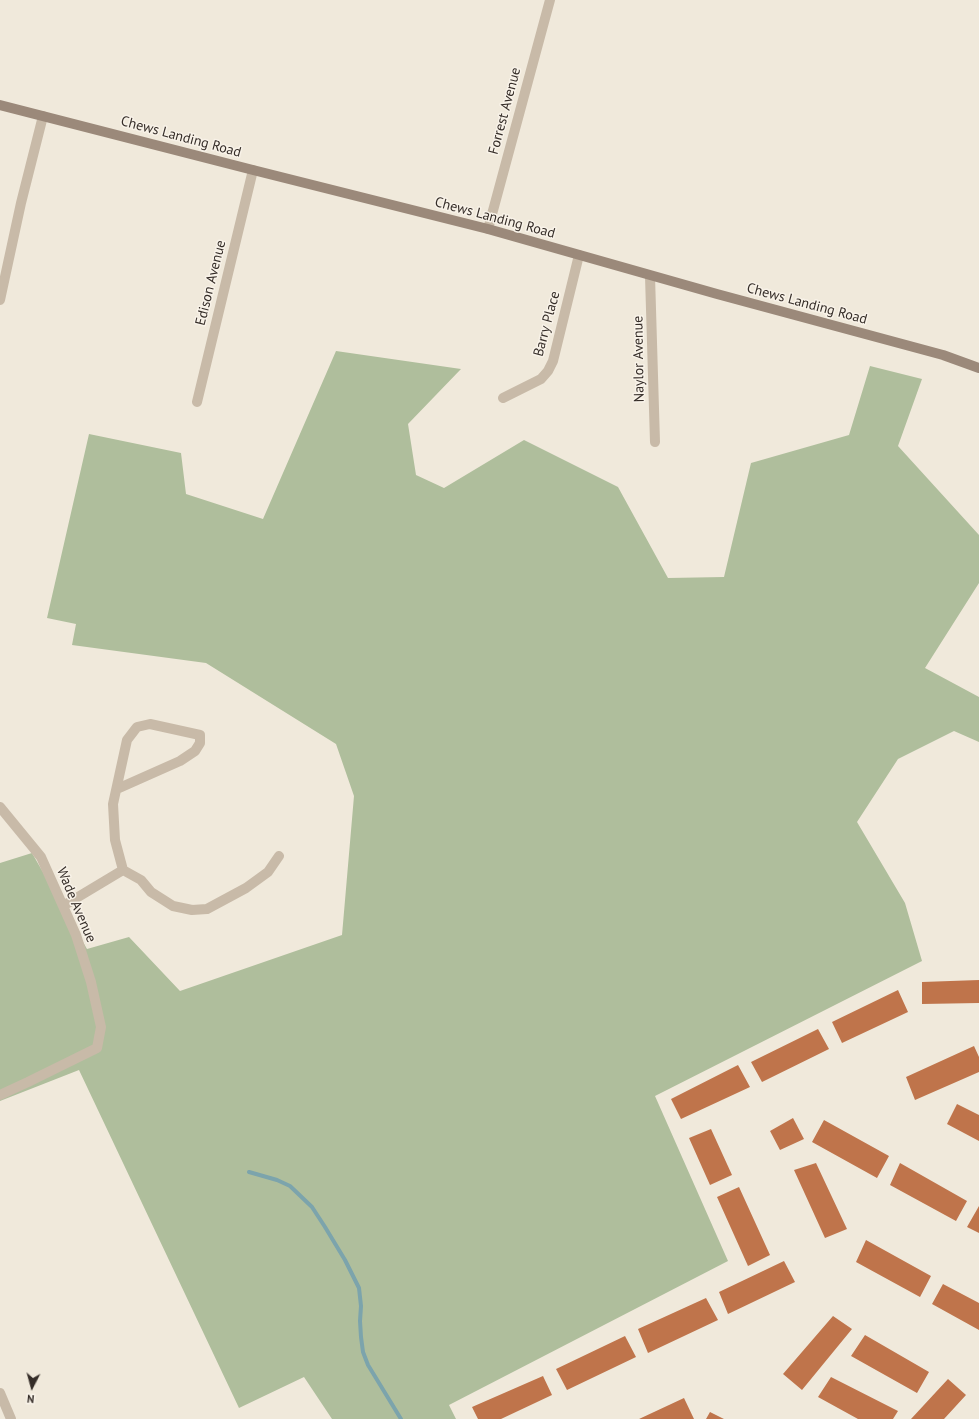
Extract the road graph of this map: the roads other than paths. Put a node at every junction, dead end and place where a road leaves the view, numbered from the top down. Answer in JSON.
{"nodes":[{"id":1,"x":550,"y":0,"type":"edge"},
{"id":2,"x":0,"y":105,"type":"edge"},
{"id":3,"x":43,"y":116,"type":"junction"},
{"id":4,"x":253,"y":170,"type":"junction"},
{"id":5,"x":488,"y":229,"type":"junction"},
{"id":6,"x":579,"y":255,"type":"junction"},
{"id":7,"x":650,"y":276,"type":"junction"},
{"id":8,"x":0,"y":300,"type":"edge"},
{"id":9,"x":979,"y":368,"type":"edge"},
{"id":10,"x":503,"y":398,"type":"dead end"},
{"id":11,"x":197,"y":402,"type":"dead end"},
{"id":12,"x":655,"y":442,"type":"dead end"},
{"id":13,"x":117,"y":789,"type":"junction"},
{"id":14,"x":0,"y":807,"type":"edge"},
{"id":15,"x":279,"y":856,"type":"dead end"},
{"id":16,"x":123,"y":870,"type":"junction"},
{"id":17,"x":63,"y":906,"type":"junction"},
{"id":18,"x":0,"y":1095,"type":"edge"},
{"id":19,"x":0,"y":1393,"type":"edge"},
{"id":20,"x":11,"y":1419,"type":"edge"}],
"edges":[{"from":1,"to":5,"type":"street","name":"Forrest Avenue"},
{"from":2,"to":3,"type":"street","name":"Chews Landing Road"},
{"from":3,"to":4,"type":"street","name":"Chews Landing Road"},
{"from":3,"to":8,"type":"street"},
{"from":4,"to":5,"type":"street","name":"Chews Landing Road"},
{"from":4,"to":11,"type":"street","name":"Edison Avenue"},
{"from":5,"to":6,"type":"street","name":"Chews Landing Road"},
{"from":6,"to":7,"type":"street","name":"Chews Landing Road"},
{"from":6,"to":10,"type":"street","name":"Barry Place"},
{"from":7,"to":9,"type":"street","name":"Chews Landing Road"},
{"from":7,"to":12,"type":"street","name":"Naylor Avenue"},
{"from":13,"to":13,"type":"street"},
{"from":13,"to":16,"type":"street"},
{"from":14,"to":17,"type":"street","name":"Wade Avenue"},
{"from":15,"to":16,"type":"street"},
{"from":16,"to":17,"type":"street"},
{"from":17,"to":18,"type":"street","name":"Wade Avenue"},
{"from":19,"to":20,"type":"street"}]}
